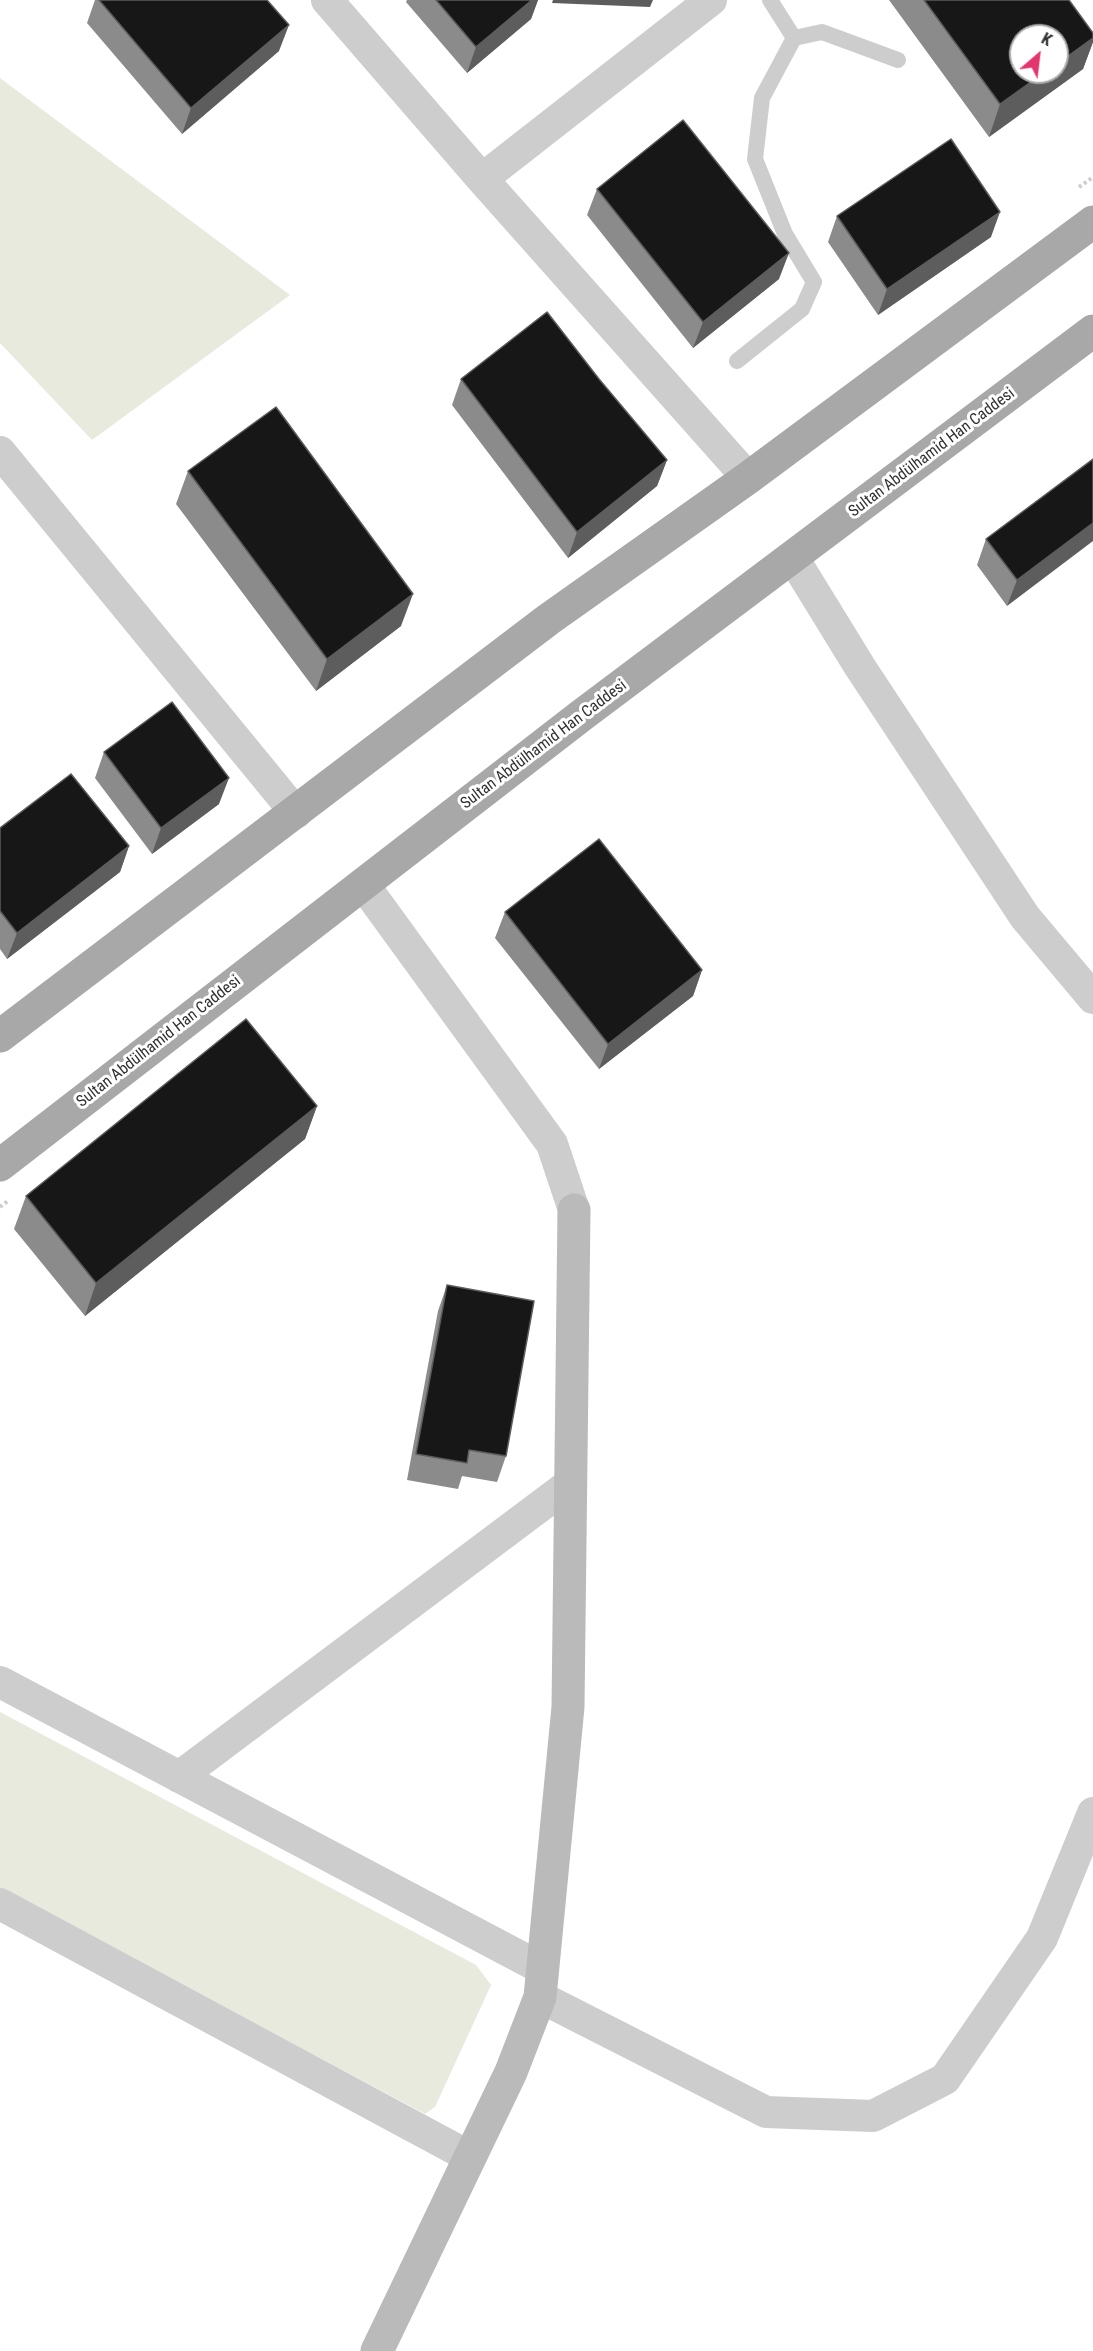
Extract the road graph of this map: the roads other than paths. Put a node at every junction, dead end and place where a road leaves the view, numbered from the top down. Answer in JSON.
{"nodes":[{"id":1,"x":327,"y":0,"type":"edge"},
{"id":2,"x":711,"y":0,"type":"edge"},
{"id":3,"x":770,"y":0,"type":"edge"},
{"id":4,"x":682,"y":12,"type":"edge"},
{"id":5,"x":794,"y":38,"type":"junction"},
{"id":6,"x":898,"y":60,"type":"dead end"},
{"id":7,"x":482,"y":179,"type":"junction"},
{"id":8,"x":1093,"y":222,"type":"edge"},
{"id":9,"x":1093,"y":331,"type":"edge"},
{"id":10,"x":737,"y":361,"type":"dead end"},
{"id":11,"x":4,"y":466,"type":"edge"},
{"id":12,"x":748,"y":478,"type":"junction"},
{"id":13,"x":793,"y":558,"type":"junction"},
{"id":14,"x":296,"y":813,"type":"junction"},
{"id":15,"x":363,"y":884,"type":"junction"},
{"id":16,"x":1093,"y":998,"type":"edge"},
{"id":17,"x":0,"y":1036,"type":"edge"},
{"id":18,"x":0,"y":1164,"type":"edge"},
{"id":19,"x":574,"y":1210,"type":"joint"},
{"id":20,"x":571,"y":1483,"type":"junction"},
{"id":21,"x":0,"y":1682,"type":"edge"},
{"id":22,"x":179,"y":1777,"type":"junction"},
{"id":23,"x":1093,"y":1813,"type":"edge"},
{"id":24,"x":0,"y":1904,"type":"edge"},
{"id":25,"x":542,"y":1983,"type":"junction"},
{"id":26,"x":470,"y":2157,"type":"junction"},
{"id":27,"x":377,"y":2351,"type":"edge"}],
"edges":[{"from":1,"to":7,"type":"street"},
{"from":2,"to":4,"type":"street"},
{"from":3,"to":5,"type":"lane"},
{"from":4,"to":7,"type":"street"},
{"from":5,"to":6,"type":"lane"},
{"from":5,"to":10,"type":"lane"},
{"from":7,"to":12,"type":"street"},
{"from":8,"to":12,"type":"main road"},
{"from":9,"to":13,"type":"main road","name":"Sultan Abdülhamid Han Caddesi"},
{"from":11,"to":14,"type":"street"},
{"from":12,"to":14,"type":"main road"},
{"from":13,"to":15,"type":"main road","name":"Sultan Abdülhamid Han Caddesi"},
{"from":13,"to":16,"type":"street"},
{"from":14,"to":17,"type":"main road"},
{"from":15,"to":18,"type":"main road","name":"Sultan Abdülhamid Han Caddesi"},
{"from":15,"to":19,"type":"street"},
{"from":19,"to":20,"type":"street"},
{"from":20,"to":22,"type":"street"},
{"from":20,"to":25,"type":"street"},
{"from":21,"to":22,"type":"street"},
{"from":22,"to":25,"type":"street"},
{"from":23,"to":25,"type":"street"},
{"from":24,"to":26,"type":"street"},
{"from":25,"to":26,"type":"street"},
{"from":26,"to":27,"type":"street"}]}
